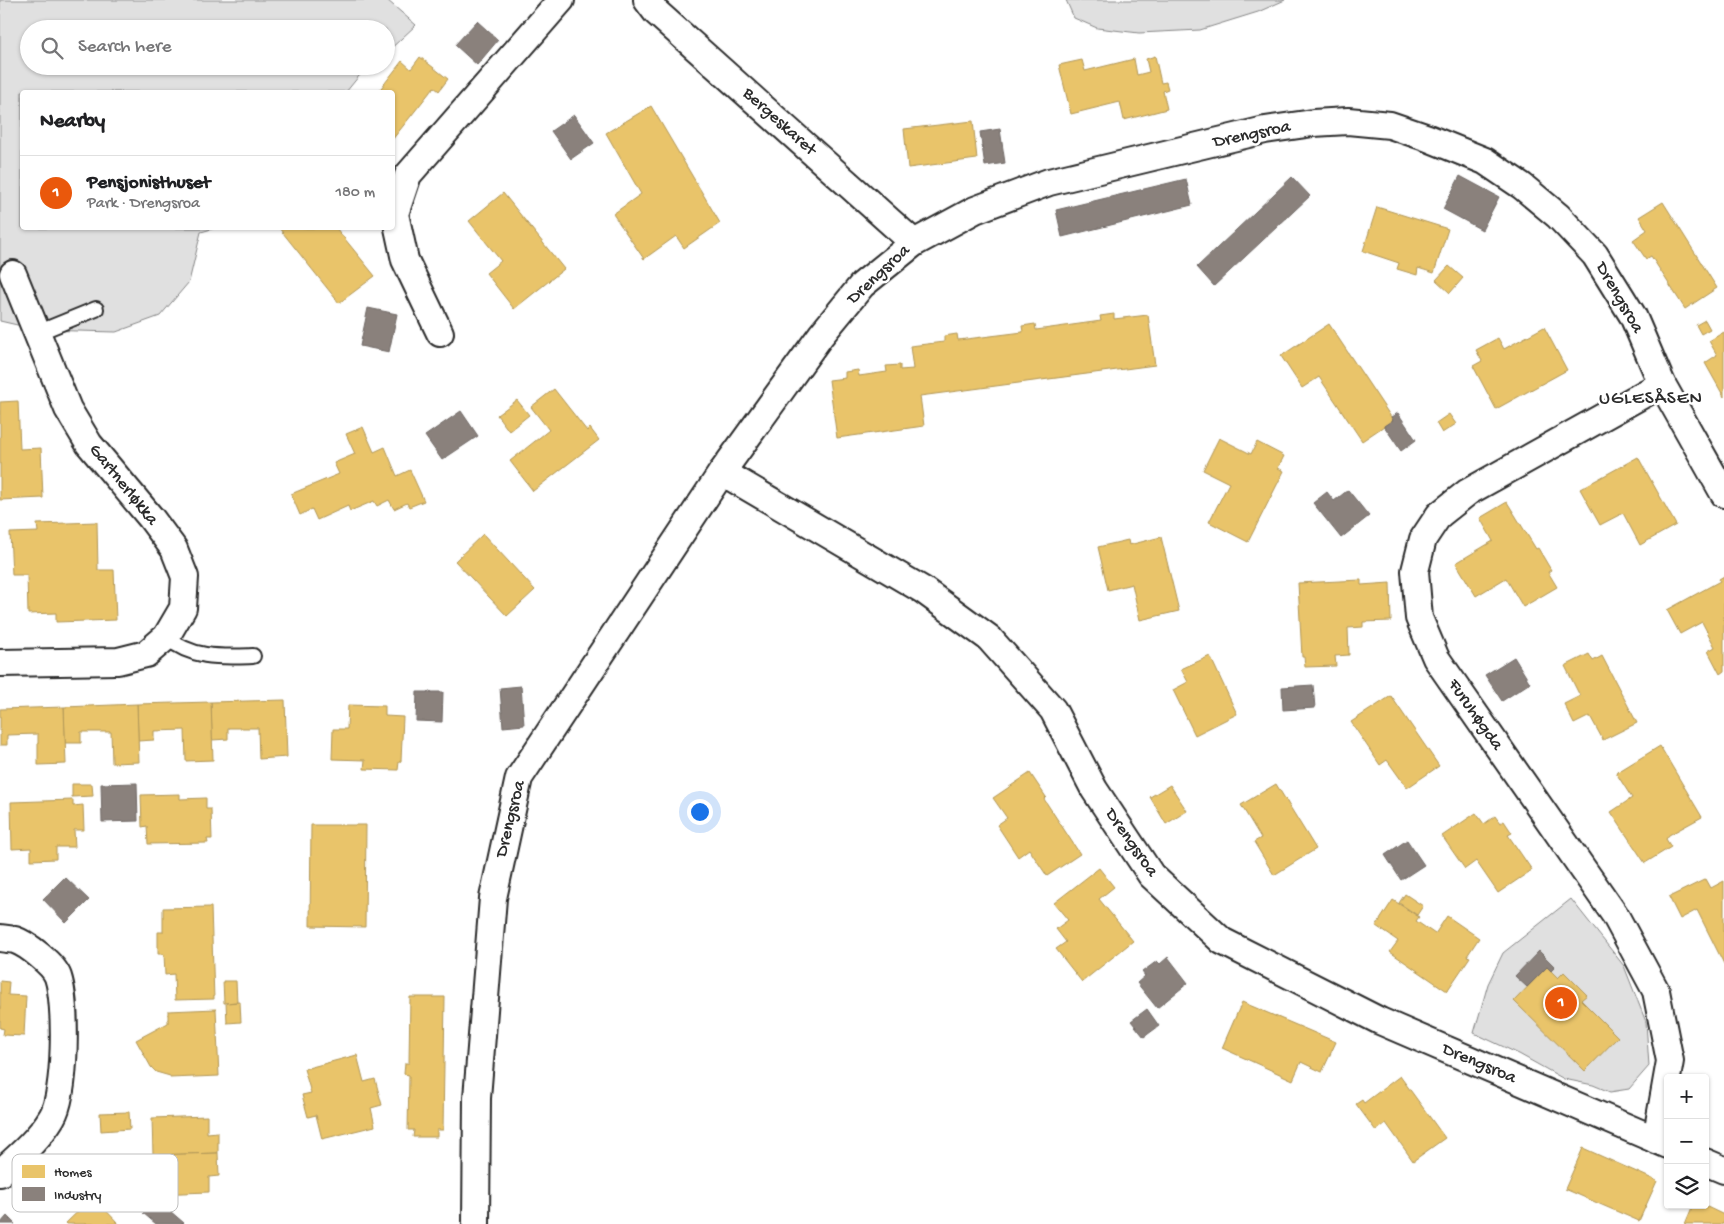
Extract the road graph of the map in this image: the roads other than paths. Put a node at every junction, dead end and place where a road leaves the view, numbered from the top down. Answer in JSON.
{"nodes":[{"id":1,"x":561,"y":0,"type":"edge"},
{"id":2,"x":647,"y":0,"type":"edge"},
{"id":3,"x":914,"y":243,"type":"junction"},
{"id":4,"x":13,"y":274,"type":"dead end"},
{"id":5,"x":96,"y":309,"type":"dead end"},
{"id":6,"x":36,"y":333,"type":"junction"},
{"id":7,"x":440,"y":333,"type":"dead end"},
{"id":8,"x":1662,"y":384,"type":"junction"},
{"id":9,"x":722,"y":472,"type":"junction"},
{"id":10,"x":1724,"y":494,"type":"edge"},
{"id":11,"x":166,"y":638,"type":"junction"},
{"id":12,"x":254,"y":656,"type":"dead end"},
{"id":13,"x":0,"y":663,"type":"edge"},
{"id":14,"x":0,"y":938,"type":"edge"},
{"id":15,"x":1662,"y":1142,"type":"edge"},
{"id":16,"x":21,"y":1154,"type":"edge"},
{"id":17,"x":12,"y":1162,"type":"edge"},
{"id":18,"x":1709,"y":1164,"type":"edge"},
{"id":19,"x":1724,"y":1170,"type":"edge"},
{"id":20,"x":0,"y":1173,"type":"edge"},
{"id":21,"x":476,"y":1224,"type":"edge"}],
"edges":[{"from":1,"to":7,"type":"street"},
{"from":2,"to":3,"type":"street","name":"Bergeskaret"},
{"from":3,"to":8,"type":"street","name":"Drengsroa"},
{"from":3,"to":9,"type":"street","name":"Drengsroa"},
{"from":4,"to":6,"type":"street","name":"Gartnerløkka"},
{"from":5,"to":6,"type":"lane"},
{"from":6,"to":11,"type":"street","name":"Gartnerløkka"},
{"from":8,"to":10,"type":"street","name":"Drengsroa"},
{"from":8,"to":15,"type":"street","name":"Furuhøgda"},
{"from":9,"to":15,"type":"street","name":"Drengsroa"},
{"from":9,"to":21,"type":"street","name":"Drengsroa"},
{"from":11,"to":12,"type":"lane"},
{"from":11,"to":13,"type":"street","name":"Gartnerløkka"},
{"from":14,"to":16,"type":"street"},
{"from":17,"to":20,"type":"street"},
{"from":18,"to":19,"type":"street"}]}
